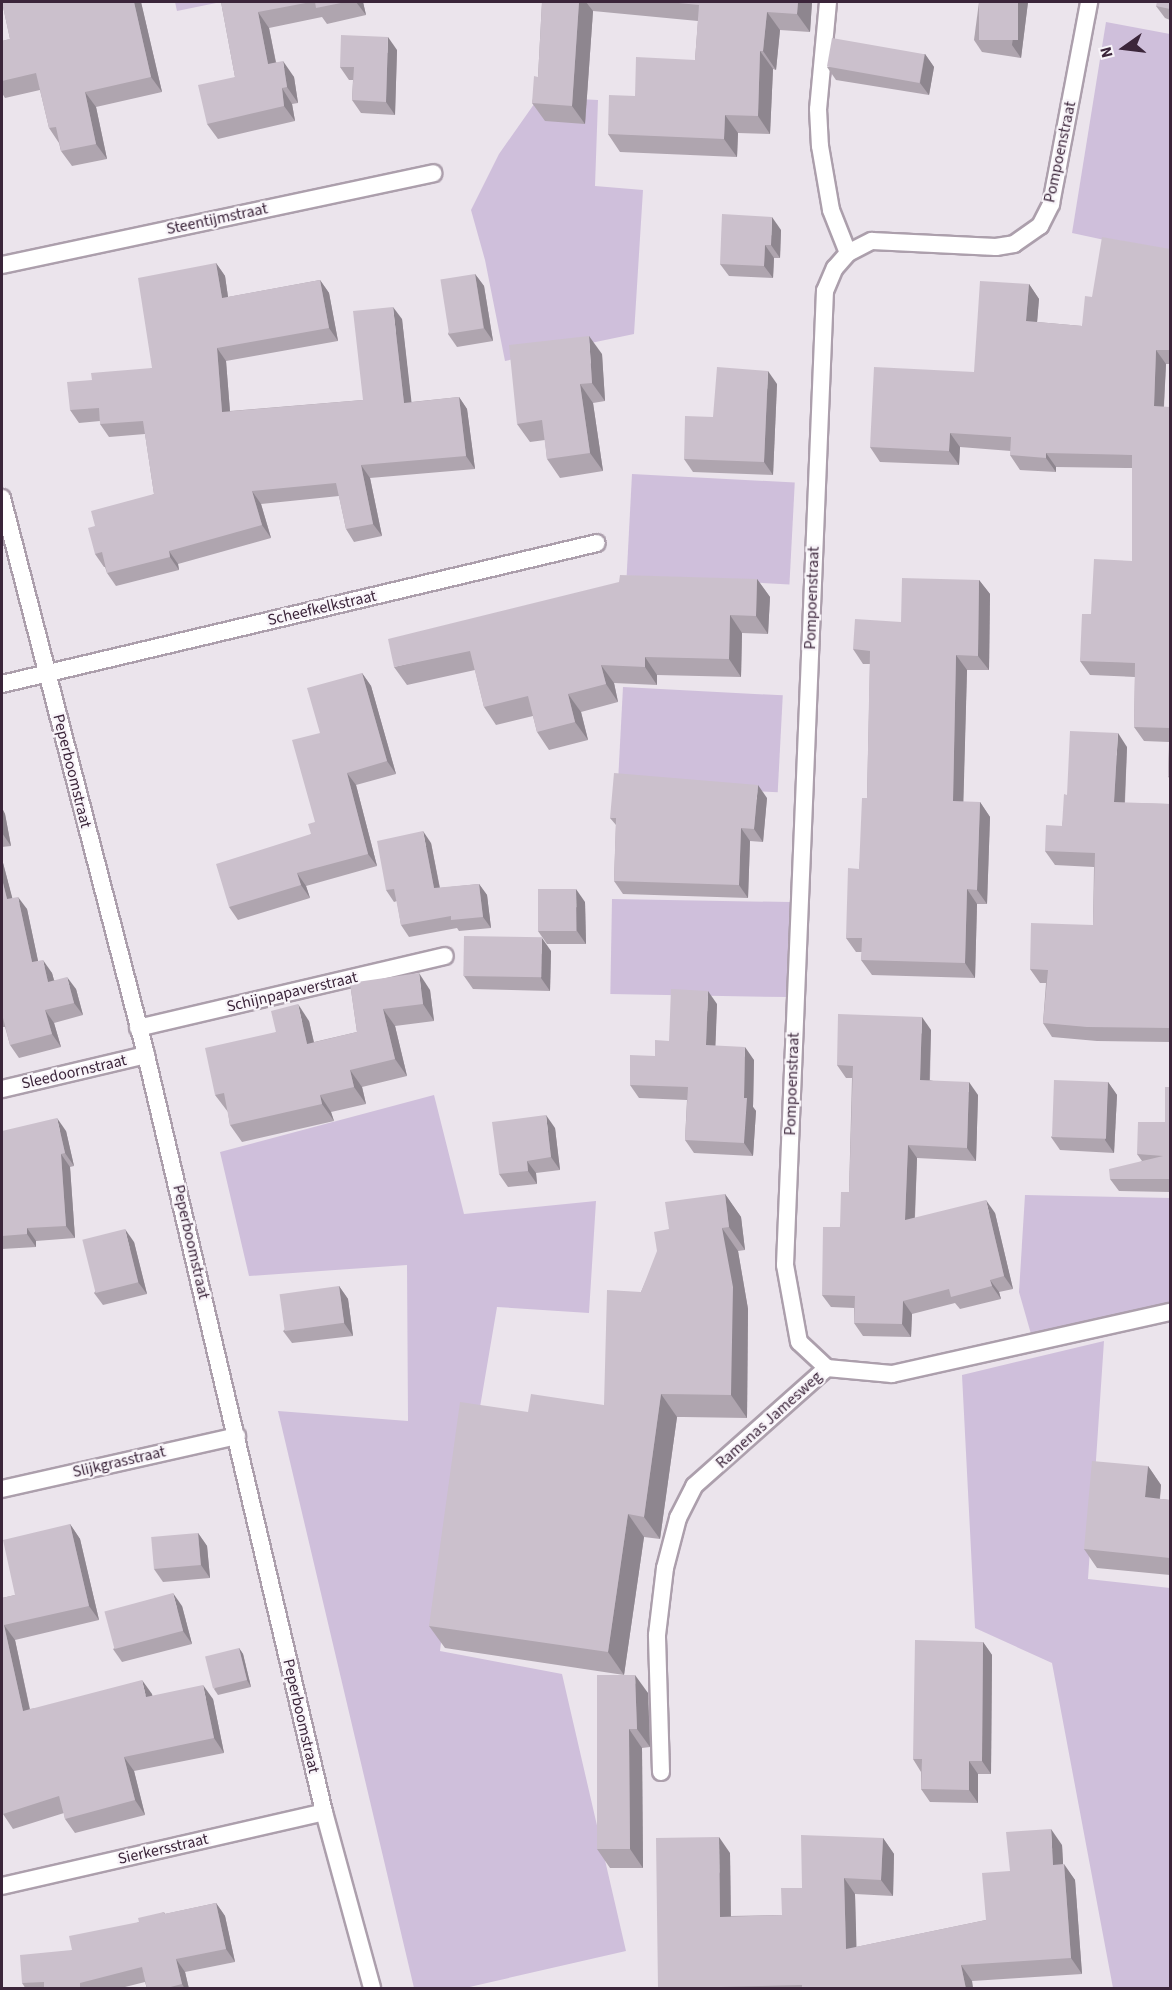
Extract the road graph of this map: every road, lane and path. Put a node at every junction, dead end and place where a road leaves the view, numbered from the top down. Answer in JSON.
{"nodes":[{"id":1,"x":828,"y":2,"type":"edge"},
{"id":2,"x":1089,"y":2,"type":"edge"},
{"id":3,"x":433,"y":173,"type":"dead end"},
{"id":4,"x":848,"y":253,"type":"junction"},
{"id":5,"x":2,"y":265,"type":"edge"},
{"id":6,"x":2,"y":498,"type":"edge"},
{"id":7,"x":597,"y":543,"type":"dead end"},
{"id":8,"x":47,"y":674,"type":"junction"},
{"id":9,"x":2,"y":684,"type":"edge"},
{"id":10,"x":445,"y":956,"type":"dead end"},
{"id":11,"x":138,"y":1028,"type":"junction"},
{"id":12,"x":146,"y":1055,"type":"junction"},
{"id":13,"x":2,"y":1089,"type":"edge"},
{"id":14,"x":1170,"y":1312,"type":"edge"},
{"id":15,"x":827,"y":1368,"type":"junction"},
{"id":16,"x":237,"y":1436,"type":"junction"},
{"id":17,"x":2,"y":1489,"type":"edge"},
{"id":18,"x":661,"y":1772,"type":"dead end"},
{"id":19,"x":324,"y":1812,"type":"junction"},
{"id":20,"x":2,"y":1886,"type":"edge"},
{"id":21,"x":372,"y":1989,"type":"edge"}],
"edges":[{"from":1,"to":4,"type":"street"},
{"from":2,"to":4,"type":"street","name":"Pompoenstraat"},
{"from":3,"to":5,"type":"street","name":"Steentijmstraat"},
{"from":4,"to":15,"type":"street","name":"Pompoenstraat"},
{"from":6,"to":8,"type":"street","name":"Peperboomstraat"},
{"from":7,"to":8,"type":"street","name":"Scheefkelkstraat"},
{"from":8,"to":9,"type":"street","name":"Scheefkelkstraat"},
{"from":8,"to":11,"type":"street","name":"Peperboomstraat"},
{"from":10,"to":11,"type":"street","name":"Schijnpapaverstraat"},
{"from":11,"to":12,"type":"street","name":"Peperboomstraat"},
{"from":12,"to":13,"type":"street","name":"Sleedoornstraat"},
{"from":12,"to":16,"type":"street","name":"Peperboomstraat"},
{"from":14,"to":15,"type":"street","name":"Ramenas Jamesweg"},
{"from":15,"to":18,"type":"street","name":"Ramenas Jamesweg"},
{"from":16,"to":17,"type":"street","name":"Slijkgrasstraat"},
{"from":16,"to":19,"type":"street","name":"Peperboomstraat"},
{"from":19,"to":20,"type":"street","name":"Sierkersstraat"},
{"from":19,"to":21,"type":"street","name":"Peperboomstraat"}]}
